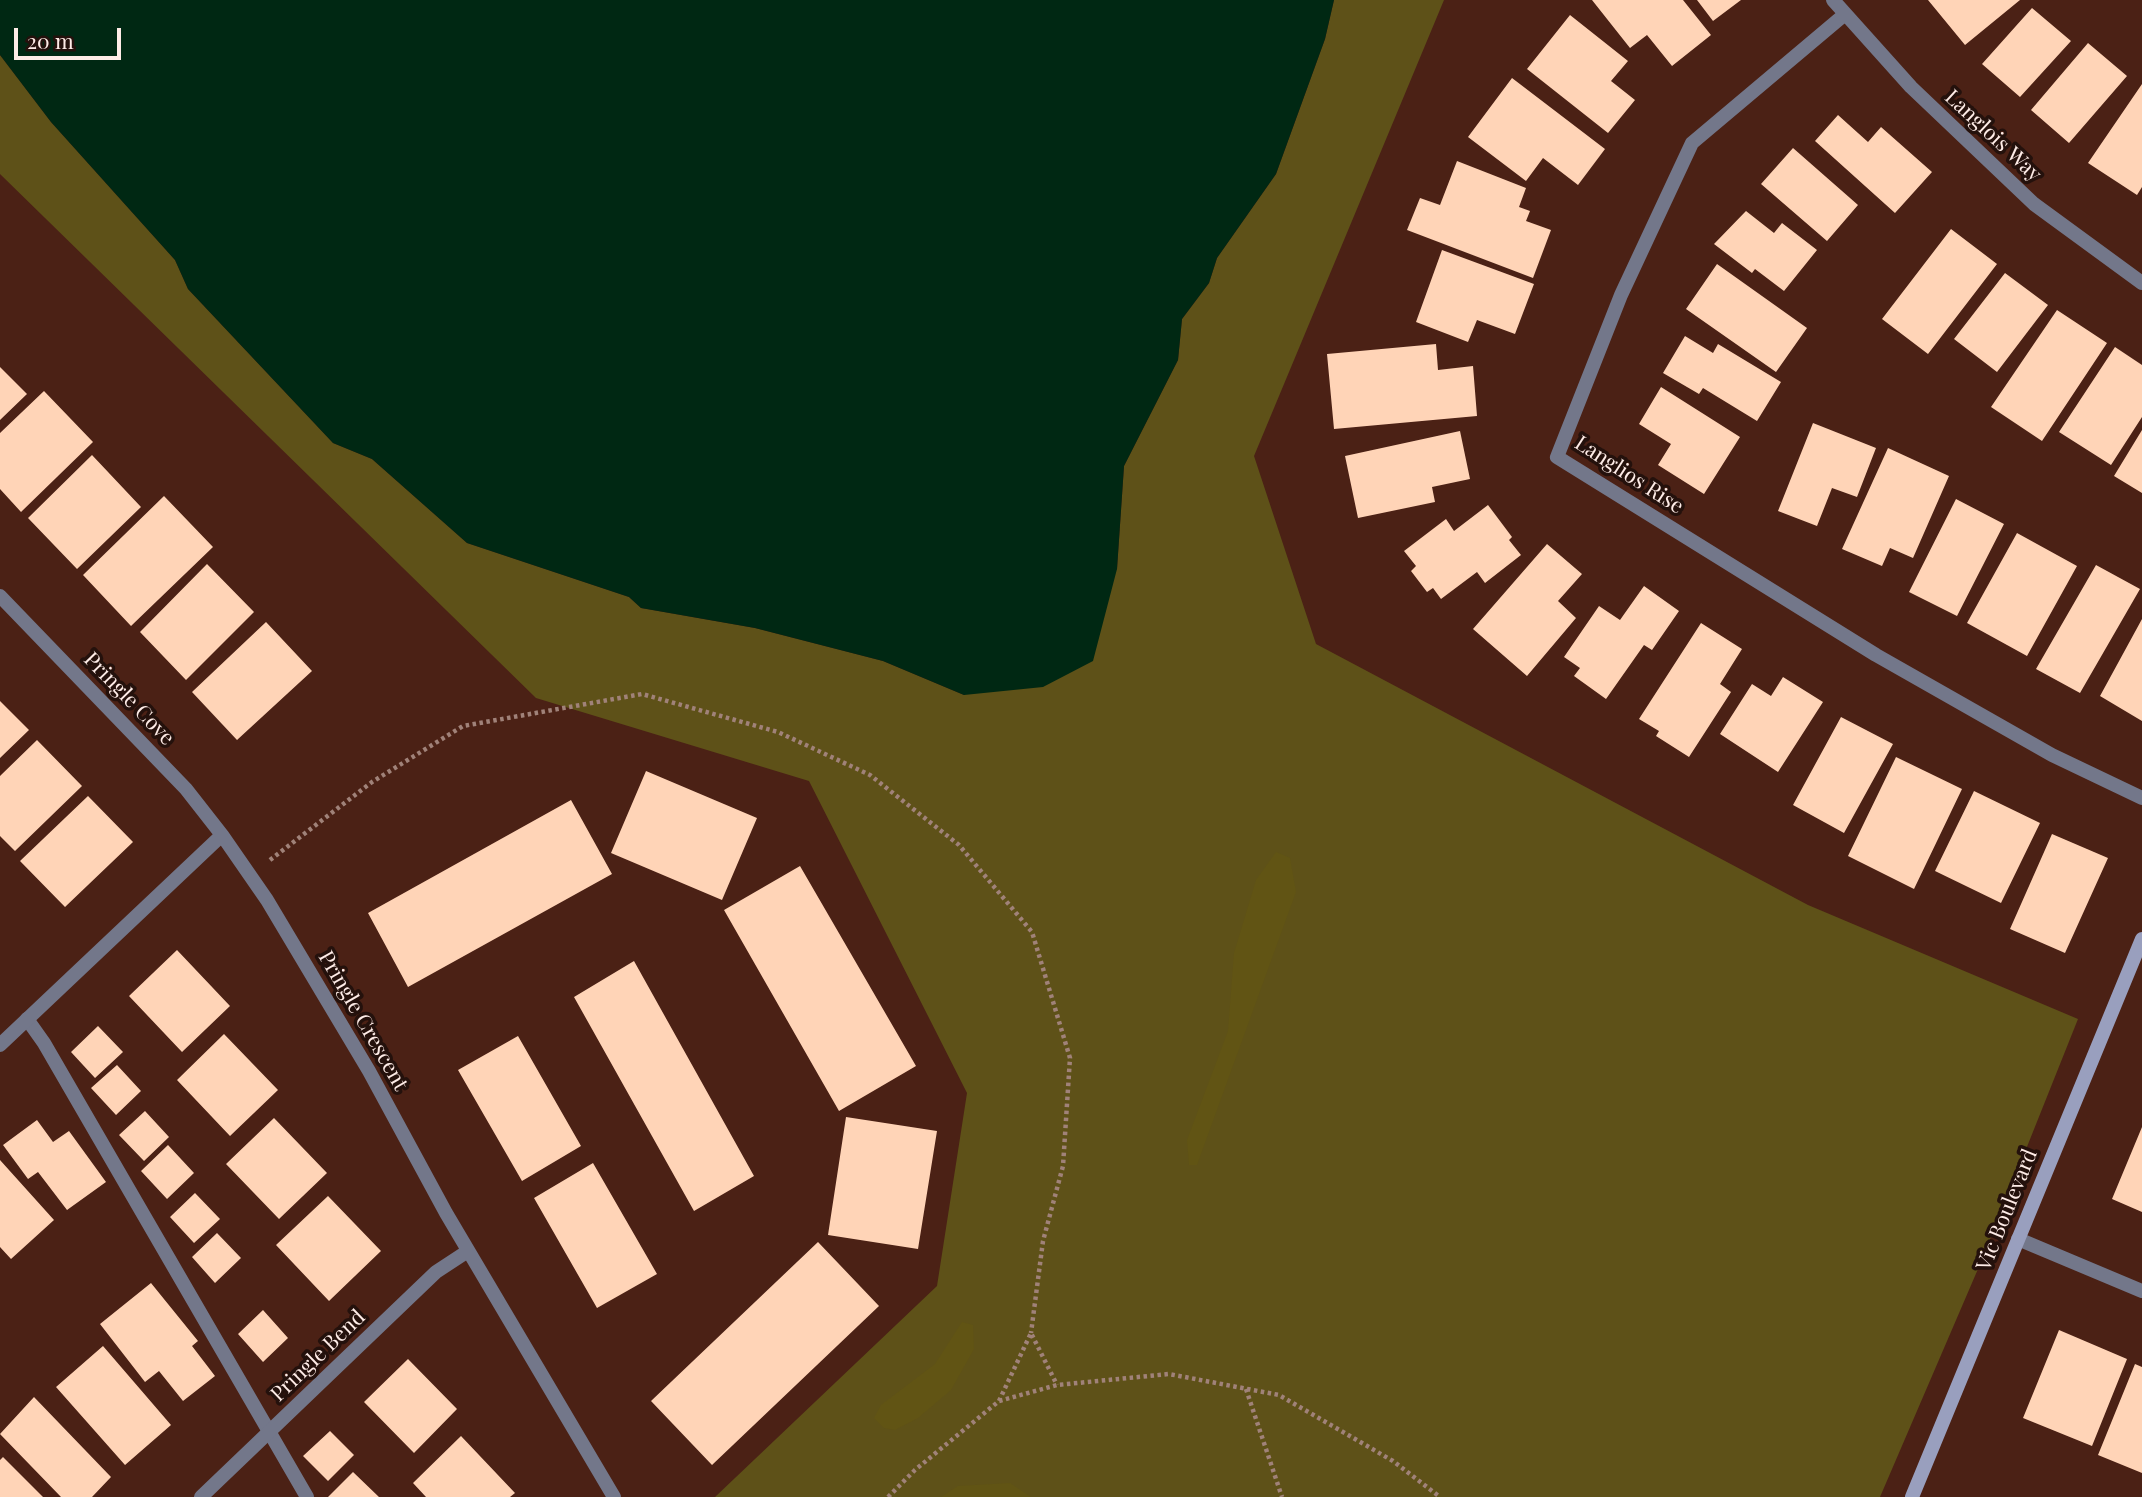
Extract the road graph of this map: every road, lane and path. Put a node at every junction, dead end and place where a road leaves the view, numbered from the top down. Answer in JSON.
{"nodes":[{"id":1,"x":1833,"y":0,"type":"edge"},
{"id":2,"x":1844,"y":15,"type":"junction"},
{"id":3,"x":2142,"y":283,"type":"edge"},
{"id":4,"x":0,"y":596,"type":"edge"},
{"id":5,"x":2142,"y":798,"type":"edge"},
{"id":6,"x":222,"y":835,"type":"junction"},
{"id":7,"x":248,"y":872,"type":"junction"},
{"id":8,"x":2142,"y":939,"type":"edge"},
{"id":9,"x":27,"y":1019,"type":"junction"},
{"id":10,"x":0,"y":1045,"type":"edge"},
{"id":11,"x":2018,"y":1239,"type":"junction"},
{"id":12,"x":468,"y":1251,"type":"junction"},
{"id":13,"x":2142,"y":1291,"type":"edge"},
{"id":14,"x":1031,"y":1333,"type":"junction"},
{"id":15,"x":1057,"y":1385,"type":"junction"},
{"id":16,"x":1245,"y":1388,"type":"junction"},
{"id":17,"x":999,"y":1401,"type":"junction"},
{"id":18,"x":268,"y":1432,"type":"junction"},
{"id":19,"x":201,"y":1497,"type":"edge"},
{"id":20,"x":307,"y":1497,"type":"edge"},
{"id":21,"x":614,"y":1497,"type":"edge"},
{"id":22,"x":888,"y":1497,"type":"edge"},
{"id":23,"x":1282,"y":1497,"type":"edge"},
{"id":24,"x":1440,"y":1497,"type":"edge"},
{"id":25,"x":1912,"y":1497,"type":"edge"}],
"edges":[{"from":1,"to":2,"type":"street","name":"Langlois Way"},
{"from":2,"to":3,"type":"street","name":"Langlois Way"},
{"from":2,"to":5,"type":"street","name":"Langlios Rise"},
{"from":4,"to":6,"type":"street","name":"Pringle Cove"},
{"from":6,"to":7,"type":"street","name":"Pringle Crescent"},
{"from":6,"to":9,"type":"street"},
{"from":7,"to":12,"type":"street","name":"Pringle Crescent"},
{"from":7,"to":14,"type":"path"},
{"from":8,"to":11,"type":"street","name":"Vic Boulevard"},
{"from":9,"to":10,"type":"street"},
{"from":9,"to":18,"type":"street"},
{"from":11,"to":13,"type":"street"},
{"from":11,"to":25,"type":"street","name":"Vic Boulevard"},
{"from":12,"to":18,"type":"street","name":"Pringle Bend"},
{"from":12,"to":21,"type":"street","name":"Pringle Crescent"},
{"from":14,"to":15,"type":"path"},
{"from":14,"to":17,"type":"path"},
{"from":15,"to":16,"type":"path"},
{"from":15,"to":17,"type":"path"},
{"from":16,"to":23,"type":"path"},
{"from":16,"to":24,"type":"path"},
{"from":17,"to":22,"type":"path"},
{"from":18,"to":19,"type":"street","name":"Pringle Bend"},
{"from":18,"to":20,"type":"street"}]}
